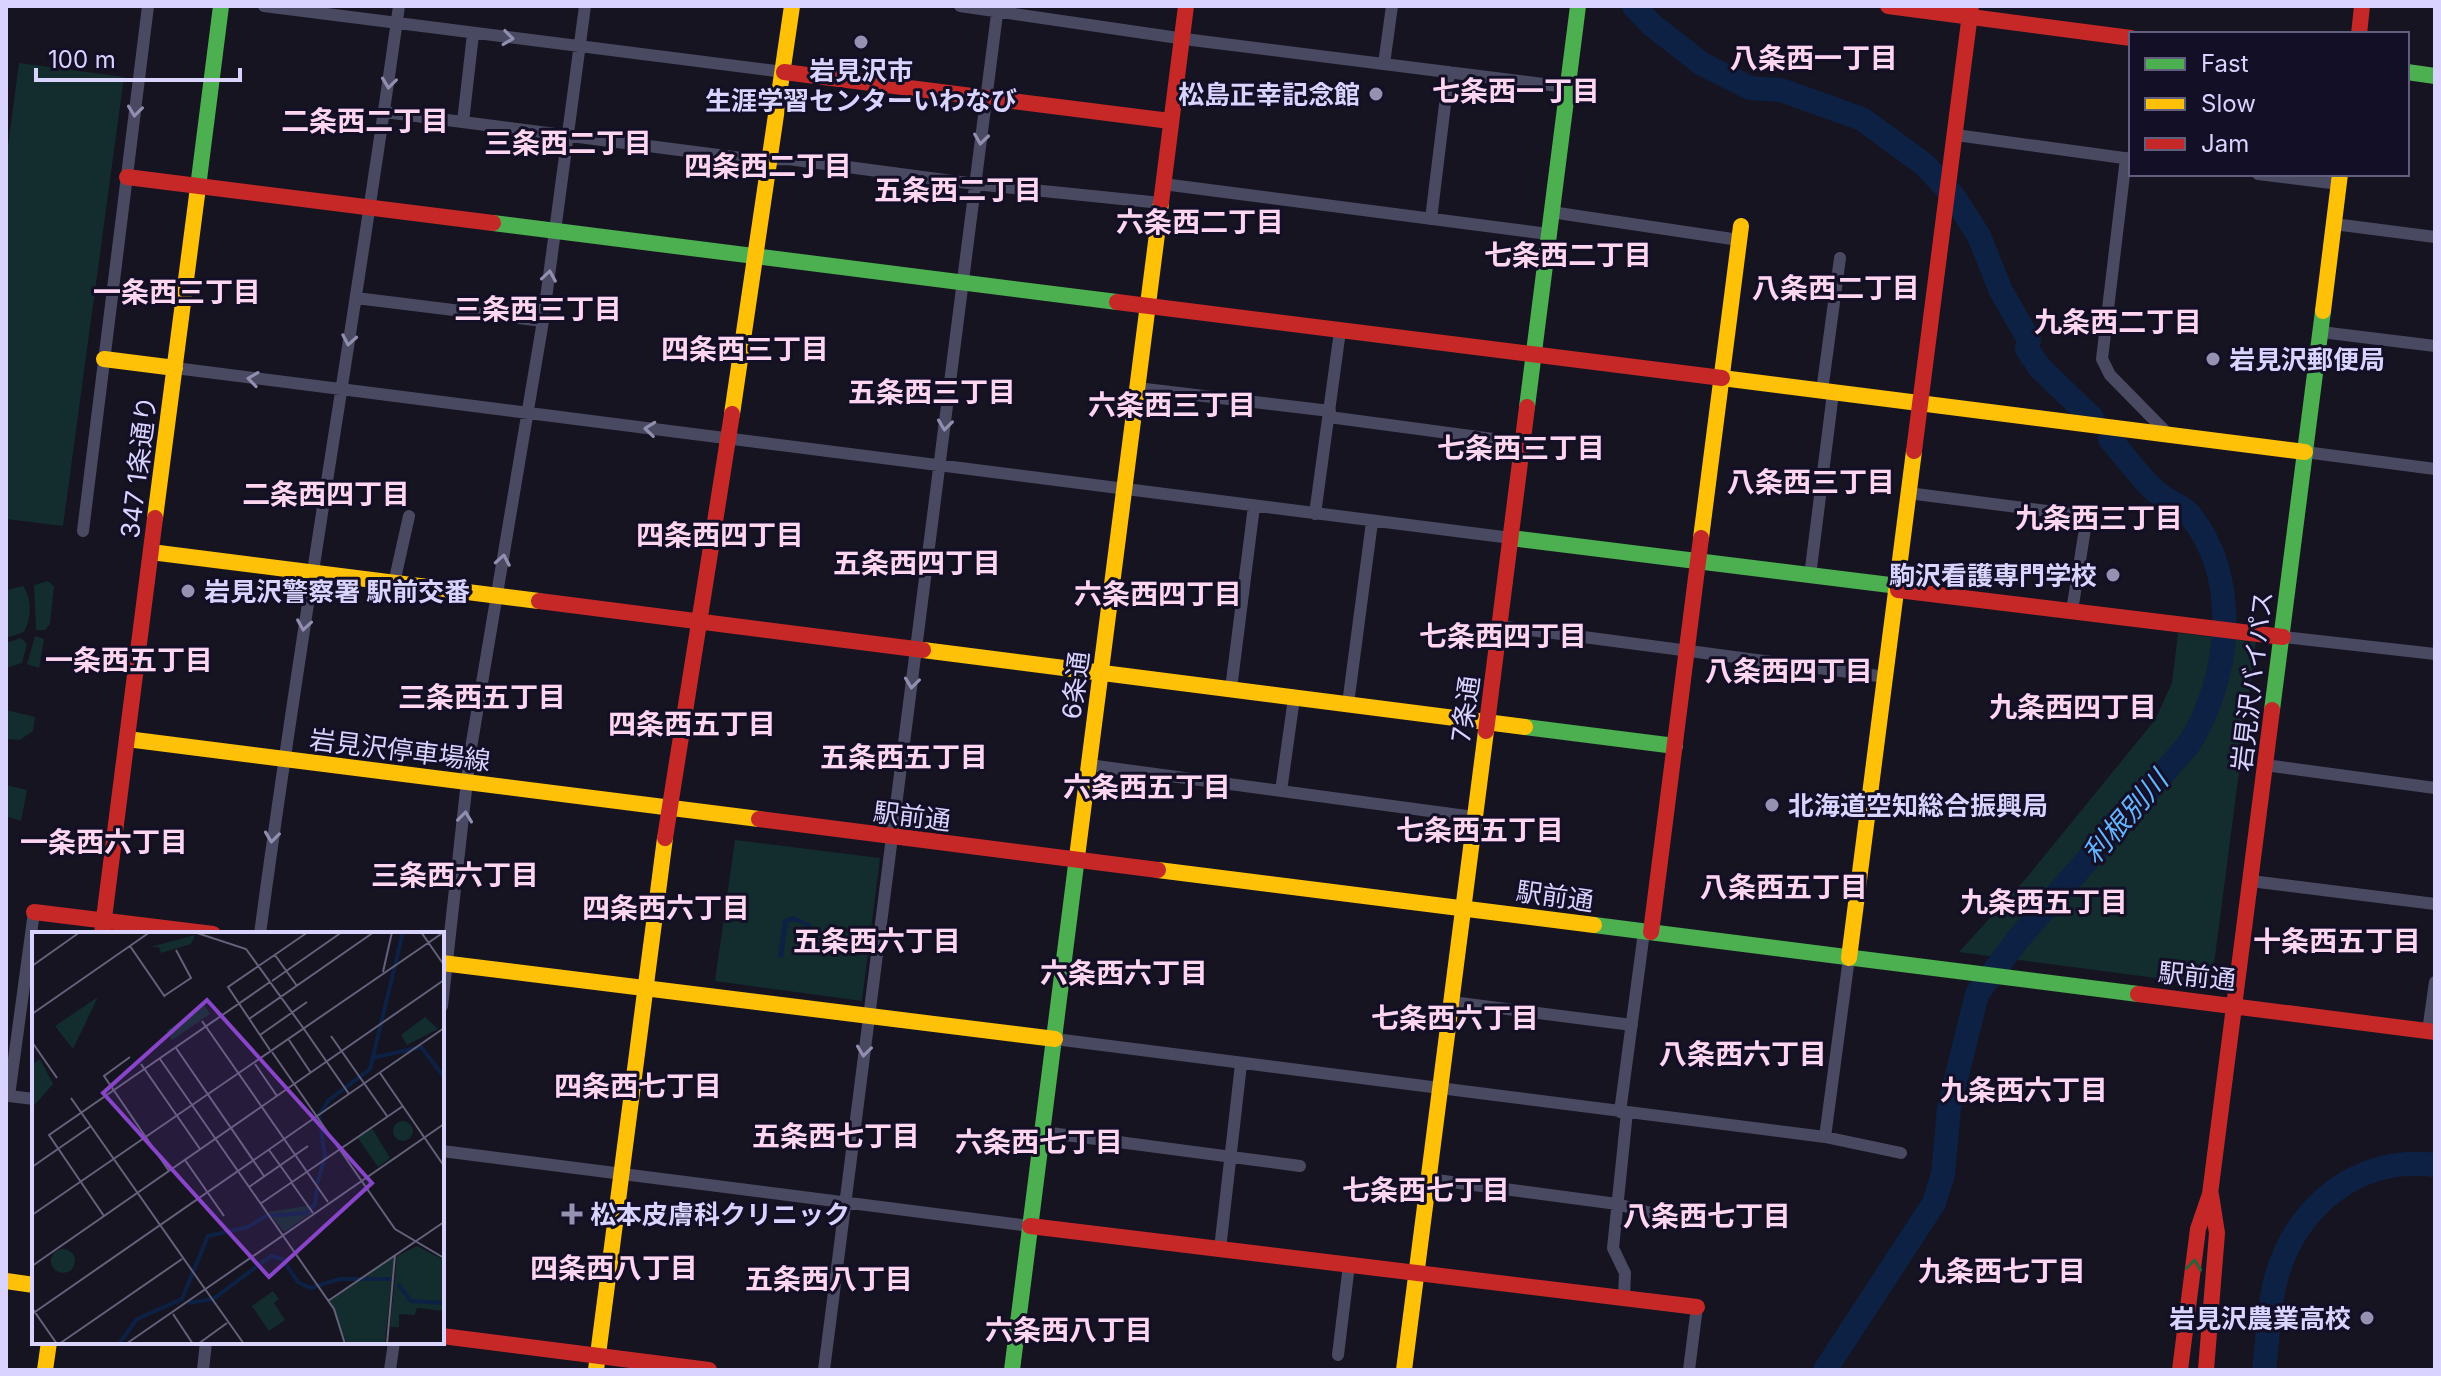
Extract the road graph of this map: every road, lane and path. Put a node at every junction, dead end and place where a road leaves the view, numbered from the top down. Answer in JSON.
{"nodes":[{"id":1,"x":148,"y":6,"type":"edge"},
{"id":2,"x":221,"y":6,"type":"edge"},
{"id":3,"x":264,"y":6,"type":"edge"},
{"id":4,"x":399,"y":6,"type":"edge"},
{"id":5,"x":585,"y":6,"type":"edge"},
{"id":6,"x":792,"y":6,"type":"edge"},
{"id":7,"x":960,"y":6,"type":"edge"},
{"id":8,"x":1186,"y":6,"type":"edge"},
{"id":9,"x":1392,"y":6,"type":"edge"},
{"id":10,"x":1578,"y":6,"type":"edge"},
{"id":11,"x":1888,"y":6,"type":"edge"},
{"id":12,"x":2362,"y":6,"type":"edge"},
{"id":13,"x":998,"y":8,"type":"edge"},
{"id":14,"x":1970,"y":11,"type":"edge"},
{"id":15,"x":397,"y":24,"type":"junction"},
{"id":16,"x":2359,"y":32,"type":"edge"},
{"id":17,"x":473,"y":34,"type":"junction"},
{"id":18,"x":1182,"y":37,"type":"junction"},
{"id":19,"x":2129,"y":38,"type":"edge"},
{"id":20,"x":579,"y":47,"type":"junction"},
{"id":21,"x":1384,"y":64,"type":"junction"},
{"id":22,"x":784,"y":72,"type":"junction"},
{"id":23,"x":1449,"y":72,"type":"junction"},
{"id":24,"x":2409,"y":72,"type":"edge"},
{"id":25,"x":2435,"y":76,"type":"edge"},
{"id":26,"x":1567,"y":87,"type":"junction"},
{"id":27,"x":986,"y":97,"type":"junction"},
{"id":28,"x":385,"y":112,"type":"junction"},
{"id":29,"x":1170,"y":121,"type":"junction"},
{"id":30,"x":463,"y":122,"type":"junction"},
{"id":31,"x":568,"y":135,"type":"junction"},
{"id":32,"x":1956,"y":135,"type":"junction"},
{"id":33,"x":2128,"y":158,"type":"edge"},
{"id":34,"x":773,"y":159,"type":"junction"},
{"id":35,"x":2290,"y":176,"type":"edge"},
{"id":36,"x":127,"y":177,"type":"junction"},
{"id":37,"x":2339,"y":179,"type":"edge"},
{"id":38,"x":975,"y":184,"type":"junction"},
{"id":39,"x":1163,"y":184,"type":"junction"},
{"id":40,"x":198,"y":185,"type":"junction"},
{"id":41,"x":1161,"y":203,"type":"junction"},
{"id":42,"x":372,"y":207,"type":"junction"},
{"id":43,"x":1551,"y":212,"type":"junction"},
{"id":44,"x":1431,"y":219,"type":"junction"},
{"id":45,"x":2334,"y":224,"type":"junction"},
{"id":46,"x":556,"y":231,"type":"junction"},
{"id":47,"x":1740,"y":233,"type":"joint"},
{"id":48,"x":1548,"y":234,"type":"junction"},
{"id":49,"x":2435,"y":237,"type":"edge"},
{"id":50,"x":758,"y":256,"type":"junction"},
{"id":51,"x":1840,"y":258,"type":"dead end"},
{"id":52,"x":963,"y":282,"type":"junction"},
{"id":53,"x":356,"y":298,"type":"junction"},
{"id":54,"x":1148,"y":305,"type":"junction"},
{"id":55,"x":543,"y":321,"type":"junction"},
{"id":56,"x":1340,"y":331,"type":"junction"},
{"id":57,"x":2321,"y":332,"type":"junction"},
{"id":58,"x":2435,"y":346,"type":"edge"},
{"id":59,"x":1534,"y":353,"type":"junction"},
{"id":60,"x":104,"y":359,"type":"junction"},
{"id":61,"x":175,"y":368,"type":"junction"},
{"id":62,"x":1720,"y":379,"type":"junction"},
{"id":63,"x":1137,"y":388,"type":"junction"},
{"id":64,"x":340,"y":391,"type":"junction"},
{"id":65,"x":1828,"y":392,"type":"junction"},
{"id":66,"x":1919,"y":404,"type":"junction"},
{"id":67,"x":528,"y":413,"type":"junction"},
{"id":68,"x":1329,"y":414,"type":"junction"},
{"id":69,"x":2159,"y":432,"type":"junction"},
{"id":70,"x":728,"y":438,"type":"junction"},
{"id":71,"x":1523,"y":443,"type":"junction"},
{"id":72,"x":2305,"y":452,"type":"junction"},
{"id":73,"x":940,"y":465,"type":"junction"},
{"id":74,"x":2435,"y":469,"type":"edge"},
{"id":75,"x":1124,"y":489,"type":"junction"},
{"id":76,"x":1908,"y":493,"type":"junction"},
{"id":77,"x":1254,"y":506,"type":"junction"},
{"id":78,"x":1315,"y":514,"type":"junction"},
{"id":79,"x":409,"y":516,"type":"dead end"},
{"id":80,"x":1372,"y":522,"type":"junction"},
{"id":81,"x":83,"y":531,"type":"dead end"},
{"id":82,"x":1511,"y":538,"type":"junction"},
{"id":83,"x":151,"y":552,"type":"junction"},
{"id":84,"x":1697,"y":561,"type":"junction"},
{"id":85,"x":312,"y":574,"type":"junction"},
{"id":86,"x":1810,"y":576,"type":"junction"},
{"id":87,"x":394,"y":583,"type":"junction"},
{"id":88,"x":1898,"y":588,"type":"junction"},
{"id":89,"x":497,"y":595,"type":"junction"},
{"id":90,"x":2072,"y":611,"type":"junction"},
{"id":91,"x":699,"y":622,"type":"junction"},
{"id":92,"x":1500,"y":626,"type":"junction"},
{"id":93,"x":2283,"y":637,"type":"junction"},
{"id":94,"x":916,"y":649,"type":"junction"},
{"id":95,"x":1687,"y":650,"type":"junction"},
{"id":96,"x":2435,"y":654,"type":"edge"},
{"id":97,"x":1101,"y":673,"type":"junction"},
{"id":98,"x":1886,"y":677,"type":"junction"},
{"id":99,"x":1231,"y":689,"type":"junction"},
{"id":100,"x":1294,"y":698,"type":"junction"},
{"id":101,"x":1348,"y":704,"type":"junction"},
{"id":102,"x":1487,"y":722,"type":"junction"},
{"id":103,"x":127,"y":739,"type":"junction"},
{"id":104,"x":1675,"y":746,"type":"junction"},
{"id":105,"x":282,"y":760,"type":"junction"},
{"id":106,"x":1089,"y":765,"type":"junction"},
{"id":107,"x":2265,"y":765,"type":"junction"},
{"id":108,"x":469,"y":782,"type":"junction"},
{"id":109,"x":2435,"y":788,"type":"edge"},
{"id":110,"x":1281,"y":791,"type":"junction"},
{"id":111,"x":669,"y":808,"type":"junction"},
{"id":112,"x":1474,"y":817,"type":"junction"},
{"id":113,"x":893,"y":838,"type":"junction"},
{"id":114,"x":1076,"y":861,"type":"junction"},
{"id":115,"x":2251,"y":881,"type":"junction"},
{"id":116,"x":2435,"y":904,"type":"edge"},
{"id":117,"x":1462,"y":909,"type":"junction"},
{"id":118,"x":34,"y":912,"type":"joint"},
{"id":119,"x":103,"y":927,"type":"edge"},
{"id":120,"x":182,"y":932,"type":"edge"},
{"id":121,"x":260,"y":932,"type":"edge"},
{"id":122,"x":1647,"y":932,"type":"junction"},
{"id":123,"x":1849,"y":958,"type":"junction"},
{"id":124,"x":445,"y":963,"type":"edge"},
{"id":125,"x":2435,"y":982,"type":"edge"},
{"id":126,"x":645,"y":989,"type":"junction"},
{"id":127,"x":1452,"y":1002,"type":"junction"},
{"id":128,"x":2235,"y":1004,"type":"junction"},
{"id":129,"x":869,"y":1017,"type":"junction"},
{"id":130,"x":1632,"y":1025,"type":"junction"},
{"id":131,"x":2432,"y":1032,"type":"edge"},
{"id":132,"x":1055,"y":1039,"type":"junction"},
{"id":133,"x":1241,"y":1064,"type":"junction"},
{"id":134,"x":1440,"y":1088,"type":"junction"},
{"id":135,"x":32,"y":1099,"type":"edge"},
{"id":136,"x":1624,"y":1112,"type":"junction"},
{"id":137,"x":1043,"y":1132,"type":"junction"},
{"id":138,"x":1825,"y":1137,"type":"junction"},
{"id":139,"x":444,"y":1151,"type":"edge"},
{"id":140,"x":1901,"y":1153,"type":"dead end"},
{"id":141,"x":1231,"y":1156,"type":"junction"},
{"id":142,"x":1300,"y":1166,"type":"dead end"},
{"id":143,"x":621,"y":1172,"type":"junction"},
{"id":144,"x":1429,"y":1179,"type":"junction"},
{"id":145,"x":2210,"y":1194,"type":"junction"},
{"id":146,"x":845,"y":1201,"type":"junction"},
{"id":147,"x":1617,"y":1204,"type":"junction"},
{"id":148,"x":1669,"y":1218,"type":"dead end"},
{"id":149,"x":1030,"y":1226,"type":"junction"},
{"id":150,"x":1220,"y":1249,"type":"junction"},
{"id":151,"x":1349,"y":1265,"type":"junction"},
{"id":152,"x":1418,"y":1274,"type":"junction"},
{"id":153,"x":6,"y":1281,"type":"edge"},
{"id":154,"x":32,"y":1285,"type":"edge"},
{"id":155,"x":1624,"y":1298,"type":"junction"},
{"id":156,"x":1697,"y":1307,"type":"joint"},
{"id":157,"x":444,"y":1336,"type":"edge"},
{"id":158,"x":49,"y":1344,"type":"edge"},
{"id":159,"x":206,"y":1344,"type":"edge"},
{"id":160,"x":394,"y":1344,"type":"edge"},
{"id":161,"x":1338,"y":1355,"type":"dead end"},
{"id":162,"x":597,"y":1363,"type":"edge"},
{"id":163,"x":45,"y":1370,"type":"edge"},
{"id":164,"x":203,"y":1370,"type":"edge"},
{"id":165,"x":390,"y":1370,"type":"edge"},
{"id":166,"x":709,"y":1370,"type":"edge"},
{"id":167,"x":824,"y":1370,"type":"edge"},
{"id":168,"x":1012,"y":1370,"type":"edge"},
{"id":169,"x":1404,"y":1370,"type":"edge"},
{"id":170,"x":1689,"y":1370,"type":"edge"},
{"id":171,"x":2180,"y":1370,"type":"edge"},
{"id":172,"x":2206,"y":1370,"type":"edge"}],
"edges":[{"from":1,"to":36,"type":"street","one_way":true},
{"from":2,"to":40,"type":"main road","name":"347 1条通り"},
{"from":3,"to":15,"type":"street"},
{"from":4,"to":15,"type":"street"},
{"from":5,"to":20,"type":"street"},
{"from":6,"to":22,"type":"main road"},
{"from":7,"to":13,"type":"street"},
{"from":8,"to":18,"type":"main road","name":"6条通"},
{"from":9,"to":21,"type":"street"},
{"from":10,"to":26,"type":"main road","name":"7条通"},
{"from":11,"to":14,"type":"main road"},
{"from":12,"to":16,"type":"main road"},
{"from":13,"to":18,"type":"street"},
{"from":13,"to":27,"type":"street"},
{"from":14,"to":19,"type":"main road"},
{"from":14,"to":32,"type":"main road"},
{"from":15,"to":17,"type":"street"},
{"from":15,"to":28,"type":"street","one_way":true},
{"from":17,"to":20,"type":"street","one_way":true},
{"from":17,"to":30,"type":"street"},
{"from":18,"to":21,"type":"street"},
{"from":18,"to":29,"type":"main road","name":"6条通"},
{"from":20,"to":22,"type":"street"},
{"from":20,"to":31,"type":"street"},
{"from":21,"to":23,"type":"street"},
{"from":22,"to":27,"type":"main road"},
{"from":22,"to":34,"type":"main road"},
{"from":23,"to":26,"type":"street"},
{"from":23,"to":44,"type":"street"},
{"from":24,"to":25,"type":"main road"},
{"from":26,"to":43,"type":"main road","name":"7条通"},
{"from":27,"to":29,"type":"main road"},
{"from":27,"to":38,"type":"street","one_way":true},
{"from":28,"to":30,"type":"street"},
{"from":28,"to":42,"type":"street"},
{"from":29,"to":39,"type":"main road","name":"6条通"},
{"from":30,"to":31,"type":"street"},
{"from":31,"to":34,"type":"street"},
{"from":31,"to":46,"type":"street"},
{"from":32,"to":33,"type":"street"},
{"from":32,"to":66,"type":"main road"},
{"from":33,"to":69,"type":"street"},
{"from":34,"to":38,"type":"street"},
{"from":34,"to":50,"type":"main road"},
{"from":35,"to":37,"type":"street"},
{"from":36,"to":40,"type":"main road"},
{"from":36,"to":60,"type":"street"},
{"from":37,"to":45,"type":"main road","name":"岩見沢バイパス"},
{"from":38,"to":41,"type":"street"},
{"from":38,"to":52,"type":"street"},
{"from":39,"to":41,"type":"main road","name":"6条通"},
{"from":39,"to":44,"type":"street"},
{"from":40,"to":42,"type":"main road"},
{"from":40,"to":61,"type":"main road","name":"347 1条通り"},
{"from":41,"to":54,"type":"main road","name":"6条通"},
{"from":42,"to":46,"type":"main road"},
{"from":42,"to":53,"type":"street"},
{"from":43,"to":47,"type":"street"},
{"from":43,"to":48,"type":"main road","name":"7条通"},
{"from":44,"to":48,"type":"street"},
{"from":45,"to":49,"type":"street"},
{"from":45,"to":57,"type":"main road","name":"岩見沢バイパス"},
{"from":46,"to":50,"type":"main road"},
{"from":55,"to":46,"type":"street","one_way":true},
{"from":47,"to":62,"type":"main road"},
{"from":48,"to":59,"type":"main road","name":"7条通"},
{"from":50,"to":52,"type":"main road"},
{"from":50,"to":70,"type":"main road"},
{"from":51,"to":65,"type":"street"},
{"from":52,"to":54,"type":"main road"},
{"from":52,"to":73,"type":"street","one_way":true},
{"from":53,"to":55,"type":"street"},
{"from":53,"to":64,"type":"street","one_way":true},
{"from":54,"to":56,"type":"main road"},
{"from":54,"to":63,"type":"main road","name":"6条通"},
{"from":55,"to":67,"type":"street"},
{"from":56,"to":59,"type":"main road"},
{"from":56,"to":68,"type":"street"},
{"from":57,"to":58,"type":"street"},
{"from":57,"to":72,"type":"main road","name":"岩見沢バイパス"},
{"from":59,"to":62,"type":"main road"},
{"from":59,"to":71,"type":"main road","name":"7条通"},
{"from":60,"to":61,"type":"main road"},
{"from":60,"to":81,"type":"street"},
{"from":64,"to":61,"type":"street","one_way":true},
{"from":61,"to":83,"type":"main road","name":"347 1条通り"},
{"from":62,"to":65,"type":"main road"},
{"from":62,"to":84,"type":"main road"},
{"from":63,"to":68,"type":"street"},
{"from":63,"to":75,"type":"main road","name":"6条通"},
{"from":64,"to":67,"type":"street"},
{"from":64,"to":85,"type":"street"},
{"from":65,"to":66,"type":"main road"},
{"from":65,"to":86,"type":"street"},
{"from":66,"to":69,"type":"main road"},
{"from":66,"to":76,"type":"main road"},
{"from":70,"to":67,"type":"street","one_way":true},
{"from":89,"to":67,"type":"street","one_way":true},
{"from":68,"to":71,"type":"street"},
{"from":68,"to":78,"type":"street"},
{"from":69,"to":72,"type":"main road"},
{"from":70,"to":73,"type":"street"},
{"from":70,"to":91,"type":"main road"},
{"from":71,"to":82,"type":"main road","name":"7条通"},
{"from":72,"to":74,"type":"street"},
{"from":72,"to":93,"type":"main road","name":"岩見沢バイパス"},
{"from":73,"to":75,"type":"street"},
{"from":73,"to":94,"type":"street"},
{"from":75,"to":77,"type":"street"},
{"from":75,"to":97,"type":"main road","name":"6条通"},
{"from":76,"to":88,"type":"main road"},
{"from":76,"to":90,"type":"street"},
{"from":77,"to":78,"type":"street"},
{"from":77,"to":99,"type":"street"},
{"from":78,"to":80,"type":"street"},
{"from":79,"to":87,"type":"street"},
{"from":80,"to":82,"type":"street"},
{"from":80,"to":101,"type":"street"},
{"from":82,"to":84,"type":"main road"},
{"from":82,"to":92,"type":"main road","name":"7条通"},
{"from":83,"to":85,"type":"main road"},
{"from":83,"to":103,"type":"main road","name":"347 1条通り"},
{"from":84,"to":86,"type":"main road"},
{"from":84,"to":95,"type":"main road"},
{"from":85,"to":87,"type":"main road"},
{"from":85,"to":105,"type":"street","one_way":true},
{"from":86,"to":88,"type":"main road"},
{"from":87,"to":89,"type":"main road"},
{"from":88,"to":90,"type":"main road"},
{"from":88,"to":98,"type":"main road"},
{"from":89,"to":91,"type":"main road"},
{"from":89,"to":108,"type":"street"},
{"from":90,"to":93,"type":"main road"},
{"from":91,"to":94,"type":"main road"},
{"from":91,"to":111,"type":"main road"},
{"from":92,"to":95,"type":"street"},
{"from":92,"to":102,"type":"main road","name":"7条通"},
{"from":93,"to":96,"type":"street"},
{"from":93,"to":107,"type":"main road","name":"岩見沢バイパス"},
{"from":94,"to":97,"type":"main road"},
{"from":94,"to":113,"type":"street","one_way":true},
{"from":95,"to":98,"type":"street"},
{"from":95,"to":104,"type":"main road"},
{"from":97,"to":99,"type":"main road"},
{"from":97,"to":106,"type":"main road","name":"6条通"},
{"from":98,"to":123,"type":"main road"},
{"from":99,"to":100,"type":"main road"},
{"from":100,"to":101,"type":"main road"},
{"from":100,"to":110,"type":"street"},
{"from":101,"to":102,"type":"main road"},
{"from":102,"to":104,"type":"main road"},
{"from":102,"to":112,"type":"main road","name":"7条通"},
{"from":103,"to":105,"type":"main road","name":"岩見沢停車場線"},
{"from":103,"to":119,"type":"main road","name":"347 1条通り"},
{"from":104,"to":122,"type":"main road"},
{"from":105,"to":108,"type":"main road","name":"岩見沢停車場線"},
{"from":105,"to":121,"type":"street","one_way":true},
{"from":106,"to":110,"type":"street"},
{"from":106,"to":114,"type":"main road","name":"6条通"},
{"from":107,"to":109,"type":"street"},
{"from":107,"to":115,"type":"main road","name":"岩見沢バイパス"},
{"from":108,"to":111,"type":"main road","name":"岩見沢停車場線"},
{"from":124,"to":108,"type":"street","one_way":true},
{"from":110,"to":112,"type":"street"},
{"from":111,"to":113,"type":"main road","name":"駅前通"},
{"from":111,"to":126,"type":"main road"},
{"from":112,"to":117,"type":"main road","name":"7条通"},
{"from":113,"to":114,"type":"main road","name":"駅前通"},
{"from":113,"to":129,"type":"street"},
{"from":114,"to":117,"type":"main road","name":"駅前通"},
{"from":114,"to":132,"type":"main road","name":"6条通"},
{"from":115,"to":116,"type":"street"},
{"from":115,"to":128,"type":"main road","name":"岩見沢バイパス"},
{"from":117,"to":122,"type":"main road","name":"駅前通"},
{"from":117,"to":127,"type":"main road","name":"7条通"},
{"from":118,"to":119,"type":"main road"},
{"from":118,"to":135,"type":"street"},
{"from":119,"to":120,"type":"main road"},
{"from":122,"to":123,"type":"main road","name":"駅前通"},
{"from":122,"to":130,"type":"street"},
{"from":123,"to":128,"type":"main road","name":"駅前通"},
{"from":123,"to":138,"type":"street"},
{"from":124,"to":126,"type":"main road"},
{"from":125,"to":131,"type":"street"},
{"from":126,"to":129,"type":"main road"},
{"from":126,"to":143,"type":"main road"},
{"from":127,"to":130,"type":"street"},
{"from":127,"to":134,"type":"main road","name":"7条通"},
{"from":128,"to":131,"type":"main road","name":"駅前通"},
{"from":128,"to":145,"type":"main road","name":"岩見沢バイパス"},
{"from":129,"to":132,"type":"main road"},
{"from":129,"to":146,"type":"street","one_way":true},
{"from":130,"to":136,"type":"street"},
{"from":132,"to":133,"type":"street"},
{"from":132,"to":137,"type":"main road","name":"6条通"},
{"from":133,"to":134,"type":"street"},
{"from":133,"to":141,"type":"street"},
{"from":134,"to":136,"type":"street"},
{"from":134,"to":144,"type":"main road","name":"7条通"},
{"from":136,"to":138,"type":"street"},
{"from":136,"to":147,"type":"street"},
{"from":137,"to":141,"type":"street"},
{"from":137,"to":149,"type":"main road","name":"6条通"},
{"from":138,"to":140,"type":"street"},
{"from":139,"to":143,"type":"street"},
{"from":141,"to":142,"type":"street"},
{"from":141,"to":150,"type":"street"},
{"from":143,"to":146,"type":"street"},
{"from":143,"to":162,"type":"main road"},
{"from":144,"to":147,"type":"street"},
{"from":144,"to":152,"type":"main road","name":"7条通"},
{"from":171,"to":145,"type":"main road","name":"岩見沢バイパス","one_way":true},
{"from":145,"to":172,"type":"main road","name":"岩見沢バイパス"},
{"from":146,"to":149,"type":"street"},
{"from":146,"to":167,"type":"street"},
{"from":147,"to":148,"type":"street"},
{"from":147,"to":155,"type":"street"},
{"from":149,"to":150,"type":"main road"},
{"from":149,"to":168,"type":"main road","name":"6条通"},
{"from":150,"to":151,"type":"main road"},
{"from":151,"to":152,"type":"main road"},
{"from":151,"to":161,"type":"street"},
{"from":152,"to":155,"type":"main road"},
{"from":152,"to":169,"type":"main road","name":"7条通"},
{"from":153,"to":154,"type":"main road"},
{"from":155,"to":156,"type":"main road"},
{"from":156,"to":170,"type":"street"},
{"from":157,"to":162,"type":"main road"},
{"from":158,"to":163,"type":"main road"},
{"from":159,"to":164,"type":"street"},
{"from":160,"to":165,"type":"street"},
{"from":162,"to":166,"type":"main road"}]}
